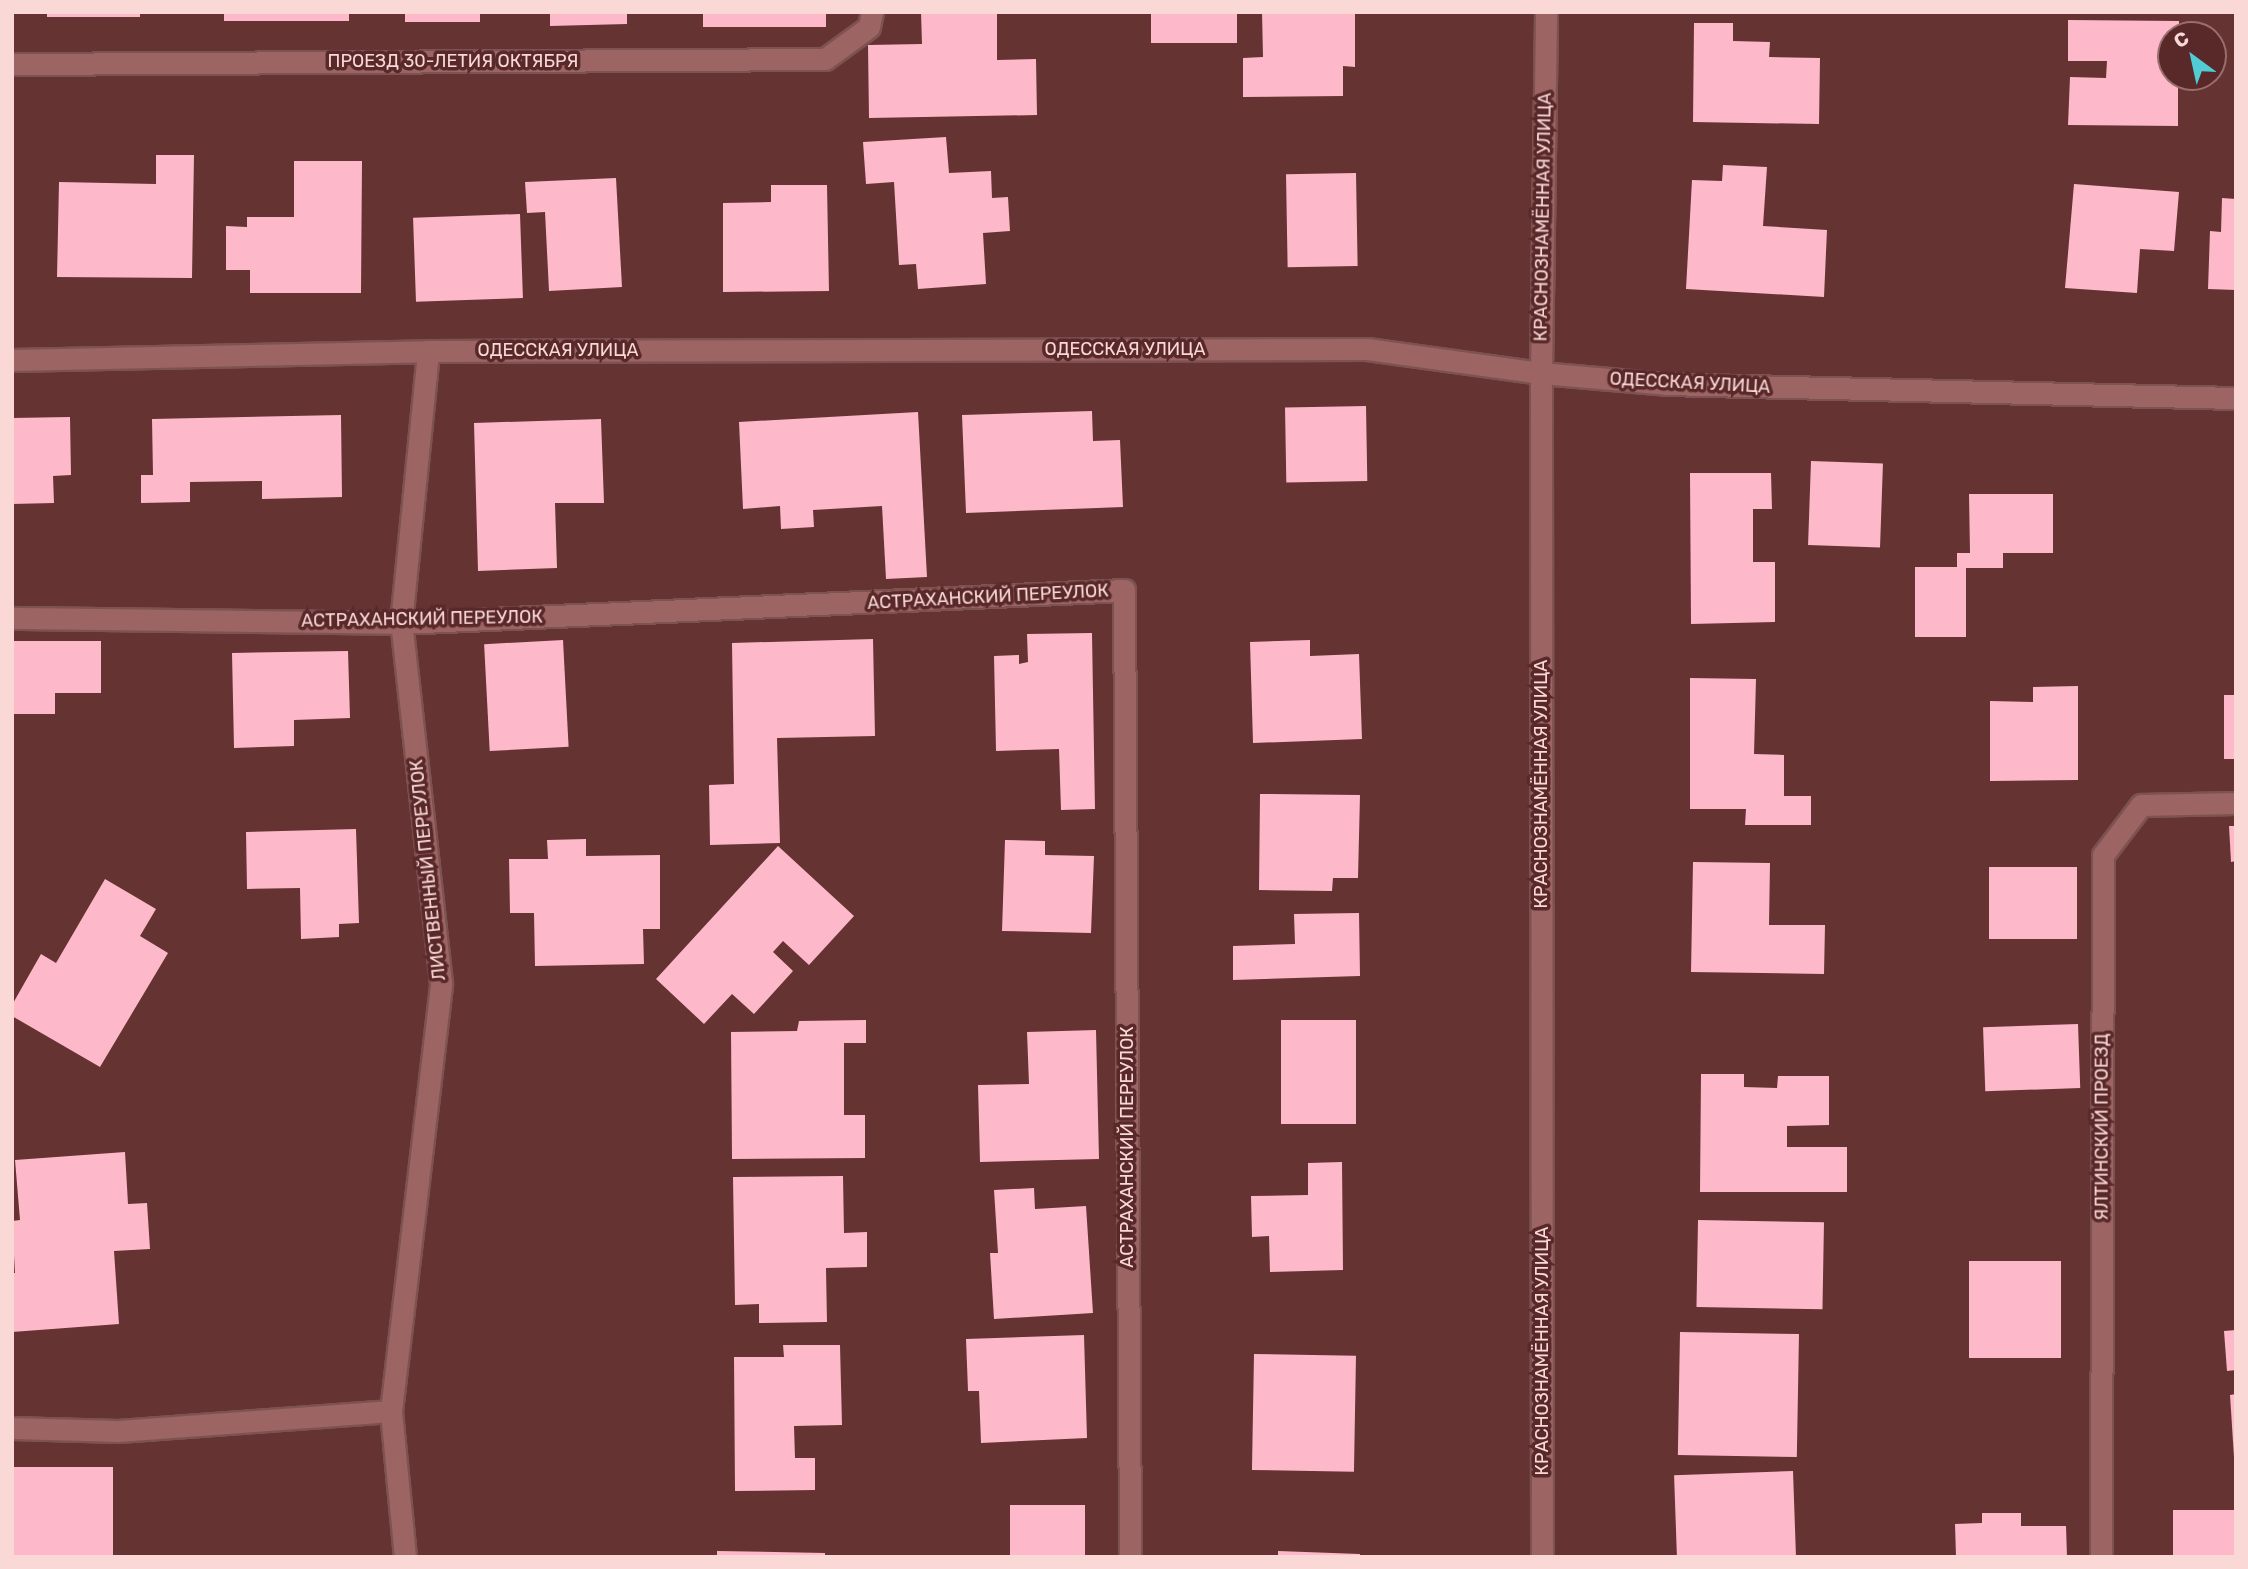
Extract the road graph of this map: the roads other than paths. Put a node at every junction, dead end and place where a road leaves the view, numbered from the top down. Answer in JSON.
{"nodes":[{"id":1,"x":873,"y":12,"type":"edge"},
{"id":2,"x":1546,"y":12,"type":"edge"},
{"id":3,"x":12,"y":64,"type":"edge"},
{"id":4,"x":428,"y":351,"type":"junction"},
{"id":5,"x":12,"y":360,"type":"edge"},
{"id":6,"x":1541,"y":373,"type":"junction"},
{"id":7,"x":2236,"y":398,"type":"edge"},
{"id":8,"x":12,"y":618,"type":"edge"},
{"id":9,"x":401,"y":622,"type":"junction"},
{"id":10,"x":2236,"y":803,"type":"edge"},
{"id":11,"x":391,"y":1411,"type":"junction"},
{"id":12,"x":12,"y":1428,"type":"edge"},
{"id":13,"x":405,"y":1557,"type":"edge"},
{"id":14,"x":1130,"y":1557,"type":"edge"},
{"id":15,"x":1542,"y":1557,"type":"edge"},
{"id":16,"x":2101,"y":1557,"type":"edge"}],
"edges":[{"from":1,"to":3,"type":"street","name":"ПРОЕЗД 30-ЛЕТИЯ ОКТЯБРЯ"},
{"from":2,"to":6,"type":"street","name":"КРАСНОЗНАМЁННАЯ УЛИЦА"},
{"from":4,"to":5,"type":"street","name":"ОДЕССКАЯ УЛИЦА"},
{"from":4,"to":6,"type":"street","name":"ОДЕССКАЯ УЛИЦА"},
{"from":4,"to":9,"type":"street","name":"ЛИСТВЕННЫЙ ПЕРЕУЛОК"},
{"from":6,"to":7,"type":"street","name":"ОДЕССКАЯ УЛИЦА"},
{"from":6,"to":15,"type":"street","name":"КРАСНОЗНАМЁННАЯ УЛИЦА"},
{"from":8,"to":9,"type":"street","name":"АСТРАХАНСКИЙ ПЕРЕУЛОК"},
{"from":9,"to":11,"type":"street","name":"ЛИСТВЕННЫЙ ПЕРЕУЛОК"},
{"from":9,"to":14,"type":"street","name":"АСТРАХАНСКИЙ ПЕРЕУЛОК"},
{"from":10,"to":16,"type":"street","name":"ЯЛТИНСКИЙ ПРОЕЗД"},
{"from":11,"to":12,"type":"street"},
{"from":11,"to":13,"type":"street","name":"ЛИСТВЕННЫЙ ПЕРЕУЛОК"}]}
